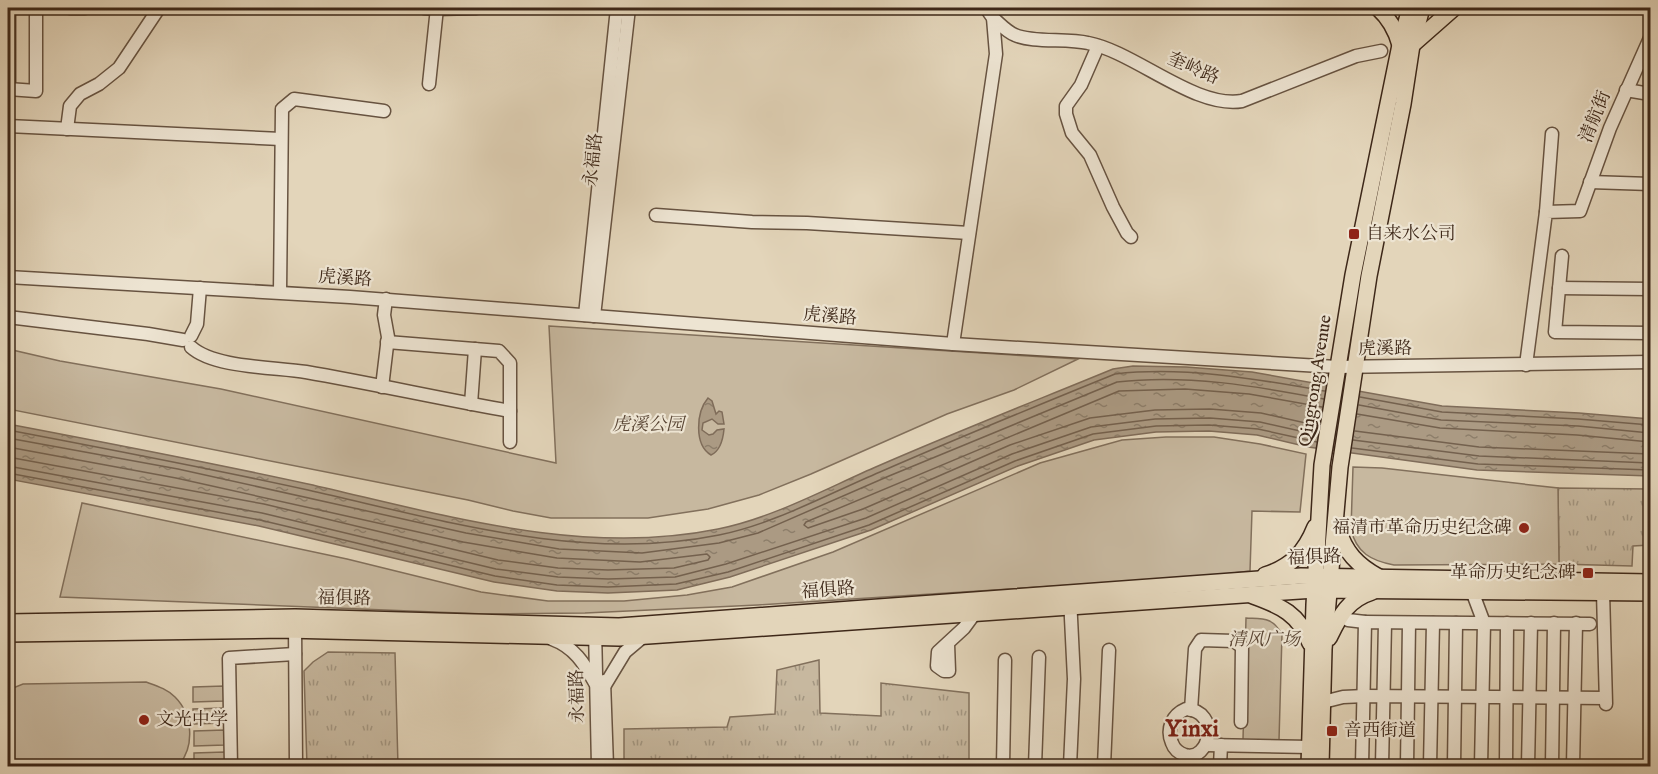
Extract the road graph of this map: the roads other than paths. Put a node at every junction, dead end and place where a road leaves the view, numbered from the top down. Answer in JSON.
{"nodes":[{"id":1,"x":9,"y":8,"type":"edge"},
{"id":2,"x":36,"y":8,"type":"edge"},
{"id":3,"x":70,"y":8,"type":"edge"},
{"id":4,"x":85,"y":8,"type":"edge"},
{"id":5,"x":159,"y":8,"type":"edge"},
{"id":6,"x":433,"y":8,"type":"edge"},
{"id":7,"x":476,"y":8,"type":"edge"},
{"id":8,"x":617,"y":8,"type":"edge"},
{"id":9,"x":629,"y":8,"type":"edge"},
{"id":10,"x":986,"y":8,"type":"edge"},
{"id":11,"x":1378,"y":8,"type":"edge"},
{"id":12,"x":1410,"y":8,"type":"edge"},
{"id":13,"x":1422,"y":8,"type":"edge"},
{"id":14,"x":1454,"y":8,"type":"edge"},
{"id":15,"x":993,"y":18,"type":"junction"},
{"id":16,"x":1650,"y":38,"type":"edge"},
{"id":17,"x":1406,"y":45,"type":"junction"},
{"id":18,"x":1098,"y":46,"type":"junction"},
{"id":19,"x":1381,"y":51,"type":"dead end"},
{"id":20,"x":429,"y":84,"type":"dead end"},
{"id":21,"x":8,"y":90,"type":"edge"},
{"id":22,"x":1626,"y":90,"type":"junction"},
{"id":23,"x":1650,"y":94,"type":"edge"},
{"id":24,"x":384,"y":111,"type":"dead end"},
{"id":25,"x":8,"y":126,"type":"edge"},
{"id":26,"x":67,"y":129,"type":"junction"},
{"id":27,"x":1552,"y":134,"type":"dead end"},
{"id":28,"x":281,"y":139,"type":"junction"},
{"id":29,"x":1590,"y":182,"type":"junction"},
{"id":30,"x":1650,"y":184,"type":"edge"},
{"id":31,"x":1546,"y":212,"type":"junction"},
{"id":32,"x":656,"y":215,"type":"dead end"},
{"id":33,"x":969,"y":233,"type":"junction"},
{"id":34,"x":1131,"y":237,"type":"dead end"},
{"id":35,"x":1562,"y":256,"type":"dead end"},
{"id":36,"x":8,"y":277,"type":"edge"},
{"id":37,"x":1537,"y":278,"type":"junction"},
{"id":38,"x":1559,"y":285,"type":"junction"},
{"id":39,"x":200,"y":288,"type":"junction"},
{"id":40,"x":1650,"y":289,"type":"edge"},
{"id":41,"x":280,"y":292,"type":"junction"},
{"id":42,"x":386,"y":299,"type":"junction"},
{"id":43,"x":590,"y":315,"type":"junction"},
{"id":44,"x":8,"y":316,"type":"edge"},
{"id":45,"x":1650,"y":333,"type":"edge"},
{"id":46,"x":188,"y":341,"type":"junction"},
{"id":47,"x":387,"y":342,"type":"junction"},
{"id":48,"x":954,"y":344,"type":"junction"},
{"id":49,"x":475,"y":349,"type":"junction"},
{"id":50,"x":1650,"y":362,"type":"edge"},
{"id":51,"x":1526,"y":365,"type":"junction"},
{"id":52,"x":1336,"y":373,"type":"junction"},
{"id":53,"x":1353,"y":375,"type":"junction"},
{"id":54,"x":382,"y":387,"type":"junction"},
{"id":55,"x":471,"y":404,"type":"junction"},
{"id":56,"x":510,"y":411,"type":"junction"},
{"id":57,"x":510,"y":442,"type":"dead end"},
{"id":58,"x":1318,"y":519,"type":"junction"},
{"id":59,"x":1335,"y":520,"type":"junction"},
{"id":60,"x":1650,"y":582,"type":"edge"},
{"id":61,"x":1315,"y":583,"type":"junction"},
{"id":62,"x":1331,"y":583,"type":"junction"},
{"id":63,"x":1381,"y":584,"type":"junction"},
{"id":64,"x":1248,"y":588,"type":"junction"},
{"id":65,"x":1472,"y":591,"type":"junction"},
{"id":66,"x":1603,"y":592,"type":"junction"},
{"id":67,"x":1650,"y":593,"type":"edge"},
{"id":68,"x":1070,"y":600,"type":"junction"},
{"id":69,"x":975,"y":613,"type":"junction"},
{"id":70,"x":1342,"y":615,"type":"junction"},
{"id":71,"x":8,"y":622,"type":"edge"},
{"id":72,"x":1365,"y":622,"type":"junction"},
{"id":73,"x":1384,"y":622,"type":"junction"},
{"id":74,"x":1410,"y":623,"type":"junction"},
{"id":75,"x":1433,"y":623,"type":"junction"},
{"id":76,"x":1456,"y":623,"type":"junction"},
{"id":77,"x":1484,"y":623,"type":"junction"},
{"id":78,"x":1508,"y":623,"type":"junction"},
{"id":79,"x":1531,"y":623,"type":"junction"},
{"id":80,"x":1554,"y":623,"type":"junction"},
{"id":81,"x":1576,"y":623,"type":"junction"},
{"id":82,"x":295,"y":624,"type":"junction"},
{"id":83,"x":1590,"y":624,"type":"dead end"},
{"id":84,"x":599,"y":631,"type":"junction"},
{"id":85,"x":8,"y":634,"type":"edge"},
{"id":86,"x":545,"y":636,"type":"junction"},
{"id":87,"x":644,"y":636,"type":"junction"},
{"id":88,"x":948,"y":644,"type":"dead end"},
{"id":89,"x":1318,"y":649,"type":"junction"},
{"id":90,"x":1109,"y":650,"type":"dead end"},
{"id":91,"x":295,"y":654,"type":"junction"},
{"id":92,"x":1039,"y":657,"type":"dead end"},
{"id":93,"x":1005,"y":660,"type":"dead end"},
{"id":94,"x":600,"y":685,"type":"junction"},
{"id":95,"x":1365,"y":696,"type":"junction"},
{"id":96,"x":1384,"y":696,"type":"junction"},
{"id":97,"x":1409,"y":696,"type":"junction"},
{"id":98,"x":1431,"y":696,"type":"junction"},
{"id":99,"x":1455,"y":696,"type":"junction"},
{"id":100,"x":1482,"y":696,"type":"junction"},
{"id":101,"x":1507,"y":698,"type":"junction"},
{"id":102,"x":1529,"y":698,"type":"junction"},
{"id":103,"x":1554,"y":698,"type":"junction"},
{"id":104,"x":1575,"y":698,"type":"junction"},
{"id":105,"x":1323,"y":702,"type":"junction"},
{"id":106,"x":1191,"y":710,"type":"junction"},
{"id":107,"x":1241,"y":722,"type":"dead end"},
{"id":108,"x":1206,"y":745,"type":"junction"},
{"id":109,"x":1221,"y":745,"type":"junction"},
{"id":110,"x":1310,"y":747,"type":"junction"},
{"id":111,"x":1190,"y":761,"type":"edge"},
{"id":112,"x":231,"y":766,"type":"edge"},
{"id":113,"x":296,"y":766,"type":"edge"},
{"id":114,"x":598,"y":766,"type":"edge"},
{"id":115,"x":607,"y":766,"type":"edge"},
{"id":116,"x":1003,"y":766,"type":"edge"},
{"id":117,"x":1035,"y":766,"type":"edge"},
{"id":118,"x":1070,"y":766,"type":"edge"},
{"id":119,"x":1104,"y":766,"type":"edge"},
{"id":120,"x":1220,"y":766,"type":"edge"},
{"id":121,"x":1310,"y":766,"type":"edge"},
{"id":122,"x":1321,"y":766,"type":"edge"},
{"id":123,"x":1362,"y":766,"type":"edge"},
{"id":124,"x":1382,"y":766,"type":"edge"},
{"id":125,"x":1407,"y":766,"type":"edge"},
{"id":126,"x":1430,"y":766,"type":"edge"},
{"id":127,"x":1454,"y":766,"type":"edge"},
{"id":128,"x":1481,"y":766,"type":"edge"},
{"id":129,"x":1506,"y":766,"type":"edge"},
{"id":130,"x":1528,"y":766,"type":"edge"},
{"id":131,"x":1552,"y":766,"type":"edge"},
{"id":132,"x":1573,"y":766,"type":"edge"}],
"edges":[{"from":1,"to":21,"type":"street"},
{"from":2,"to":21,"type":"street"},
{"from":3,"to":4,"type":"street"},
{"from":5,"to":26,"type":"street"},
{"from":6,"to":7,"type":"street"},
{"from":6,"to":20,"type":"street"},
{"from":8,"to":43,"type":"street","name":"永福路"},
{"from":9,"to":43,"type":"street","name":"永福路"},
{"from":10,"to":15,"type":"street"},
{"from":11,"to":17,"type":"main road"},
{"from":12,"to":17,"type":"main road","name":"Qingrong Avenue"},
{"from":13,"to":17,"type":"main road","name":"Qingrong Avenue"},
{"from":14,"to":17,"type":"main road"},
{"from":15,"to":18,"type":"street","name":"奎岭路"},
{"from":15,"to":33,"type":"street"},
{"from":16,"to":22,"type":"street","name":"清航街"},
{"from":17,"to":52,"type":"main road","name":"Qingrong Avenue"},
{"from":17,"to":53,"type":"main road","name":"Qingrong Avenue"},
{"from":18,"to":19,"type":"street","name":"奎岭路"},
{"from":18,"to":34,"type":"street"},
{"from":22,"to":23,"type":"street"},
{"from":22,"to":29,"type":"street","name":"清航街"},
{"from":24,"to":28,"type":"street"},
{"from":25,"to":26,"type":"street"},
{"from":26,"to":28,"type":"street"},
{"from":27,"to":31,"type":"street"},
{"from":28,"to":41,"type":"street"},
{"from":29,"to":30,"type":"street"},
{"from":29,"to":31,"type":"street","name":"清航街"},
{"from":31,"to":37,"type":"street"},
{"from":32,"to":33,"type":"street"},
{"from":33,"to":48,"type":"street"},
{"from":35,"to":38,"type":"street"},
{"from":36,"to":39,"type":"street","name":"虎溪路"},
{"from":37,"to":38,"type":"street"},
{"from":37,"to":51,"type":"street"},
{"from":38,"to":40,"type":"street"},
{"from":38,"to":45,"type":"street"},
{"from":39,"to":41,"type":"street","name":"虎溪路"},
{"from":39,"to":46,"type":"street"},
{"from":41,"to":42,"type":"street","name":"虎溪路"},
{"from":42,"to":43,"type":"street","name":"虎溪路"},
{"from":42,"to":47,"type":"street"},
{"from":43,"to":48,"type":"street","name":"虎溪路"},
{"from":44,"to":46,"type":"street"},
{"from":46,"to":54,"type":"street"},
{"from":47,"to":49,"type":"street"},
{"from":47,"to":54,"type":"street"},
{"from":48,"to":52,"type":"street","name":"虎溪路"},
{"from":49,"to":55,"type":"street"},
{"from":49,"to":56,"type":"street"},
{"from":50,"to":51,"type":"street","name":"虎溪路"},
{"from":51,"to":53,"type":"street","name":"虎溪路"},
{"from":52,"to":53,"type":"street","name":"虎溪路"},
{"from":52,"to":58,"type":"main road","name":"Qingrong Avenue"},
{"from":53,"to":59,"type":"main road","name":"Qingrong Avenue"},
{"from":54,"to":55,"type":"street"},
{"from":55,"to":56,"type":"street"},
{"from":56,"to":57,"type":"street"},
{"from":58,"to":61,"type":"main road","name":"Qingrong Avenue"},
{"from":58,"to":64,"type":"main road"},
{"from":59,"to":62,"type":"main road","name":"Qingrong Avenue"},
{"from":59,"to":63,"type":"main road"},
{"from":60,"to":63,"type":"main road","name":"福俱路"},
{"from":61,"to":62,"type":"main road","name":"福俱路"},
{"from":61,"to":64,"type":"main road","name":"福俱路"},
{"from":61,"to":89,"type":"main road","name":"Qingrong Avenue"},
{"from":62,"to":63,"type":"main road","name":"福俱路"},
{"from":62,"to":89,"type":"main road","name":"Qingrong Avenue"},
{"from":63,"to":65,"type":"main road","name":"福俱路"},
{"from":63,"to":70,"type":"main road"},
{"from":64,"to":68,"type":"main road","name":"福俱路"},
{"from":64,"to":89,"type":"main road"},
{"from":65,"to":66,"type":"main road","name":"福俱路"},
{"from":65,"to":77,"type":"street"},
{"from":66,"to":67,"type":"main road","name":"福俱路"},
{"from":66,"to":104,"type":"street"},
{"from":68,"to":69,"type":"main road","name":"福俱路"},
{"from":68,"to":84,"type":"main road","name":"福俱路"},
{"from":68,"to":118,"type":"street"},
{"from":69,"to":87,"type":"main road","name":"福俱路"},
{"from":69,"to":88,"type":"street"},
{"from":70,"to":72,"type":"street"},
{"from":70,"to":89,"type":"main road"},
{"from":71,"to":82,"type":"main road","name":"福俱路"},
{"from":72,"to":73,"type":"street"},
{"from":72,"to":95,"type":"street"},
{"from":73,"to":74,"type":"street"},
{"from":73,"to":96,"type":"street"},
{"from":74,"to":75,"type":"street"},
{"from":74,"to":97,"type":"street"},
{"from":75,"to":76,"type":"street"},
{"from":75,"to":98,"type":"street"},
{"from":76,"to":77,"type":"street"},
{"from":76,"to":99,"type":"street"},
{"from":77,"to":78,"type":"street"},
{"from":77,"to":100,"type":"street"},
{"from":78,"to":79,"type":"street"},
{"from":78,"to":101,"type":"street"},
{"from":79,"to":80,"type":"street"},
{"from":79,"to":102,"type":"street"},
{"from":80,"to":81,"type":"street"},
{"from":80,"to":103,"type":"street"},
{"from":81,"to":83,"type":"street"},
{"from":81,"to":104,"type":"street"},
{"from":82,"to":84,"type":"main road","name":"福俱路"},
{"from":82,"to":85,"type":"main road","name":"福俱路"},
{"from":82,"to":86,"type":"main road","name":"福俱路"},
{"from":82,"to":91,"type":"street"},
{"from":84,"to":86,"type":"main road","name":"福俱路"},
{"from":84,"to":87,"type":"main road","name":"福俱路"},
{"from":84,"to":94,"type":"street","name":"永福路"},
{"from":86,"to":94,"type":"street"},
{"from":87,"to":94,"type":"street"},
{"from":89,"to":105,"type":"main road","name":"Qingrong Avenue"},
{"from":89,"to":110,"type":"main road","name":"Qingrong Avenue"},
{"from":90,"to":119,"type":"street"},
{"from":91,"to":112,"type":"street"},
{"from":91,"to":113,"type":"street"},
{"from":92,"to":117,"type":"street"},
{"from":93,"to":116,"type":"street"},
{"from":94,"to":114,"type":"street","name":"永福路"},
{"from":94,"to":115,"type":"street","name":"永福路"},
{"from":95,"to":96,"type":"street"},
{"from":95,"to":105,"type":"street"},
{"from":95,"to":123,"type":"street"},
{"from":96,"to":97,"type":"street"},
{"from":96,"to":124,"type":"street"},
{"from":97,"to":98,"type":"street"},
{"from":97,"to":125,"type":"street"},
{"from":98,"to":99,"type":"street"},
{"from":98,"to":126,"type":"street"},
{"from":99,"to":100,"type":"street"},
{"from":99,"to":127,"type":"street"},
{"from":100,"to":101,"type":"street"},
{"from":100,"to":128,"type":"street"},
{"from":101,"to":102,"type":"street"},
{"from":101,"to":129,"type":"street"},
{"from":102,"to":103,"type":"street"},
{"from":102,"to":130,"type":"street"},
{"from":103,"to":104,"type":"street"},
{"from":103,"to":131,"type":"street"},
{"from":104,"to":132,"type":"street"},
{"from":105,"to":122,"type":"main road","name":"Qingrong Avenue"},
{"from":106,"to":107,"type":"street"},
{"from":106,"to":108,"type":"street"},
{"from":106,"to":111,"type":"street"},
{"from":108,"to":109,"type":"street"},
{"from":108,"to":111,"type":"street"},
{"from":109,"to":110,"type":"street"},
{"from":109,"to":120,"type":"street"},
{"from":110,"to":121,"type":"main road","name":"Qingrong Avenue"}]}
